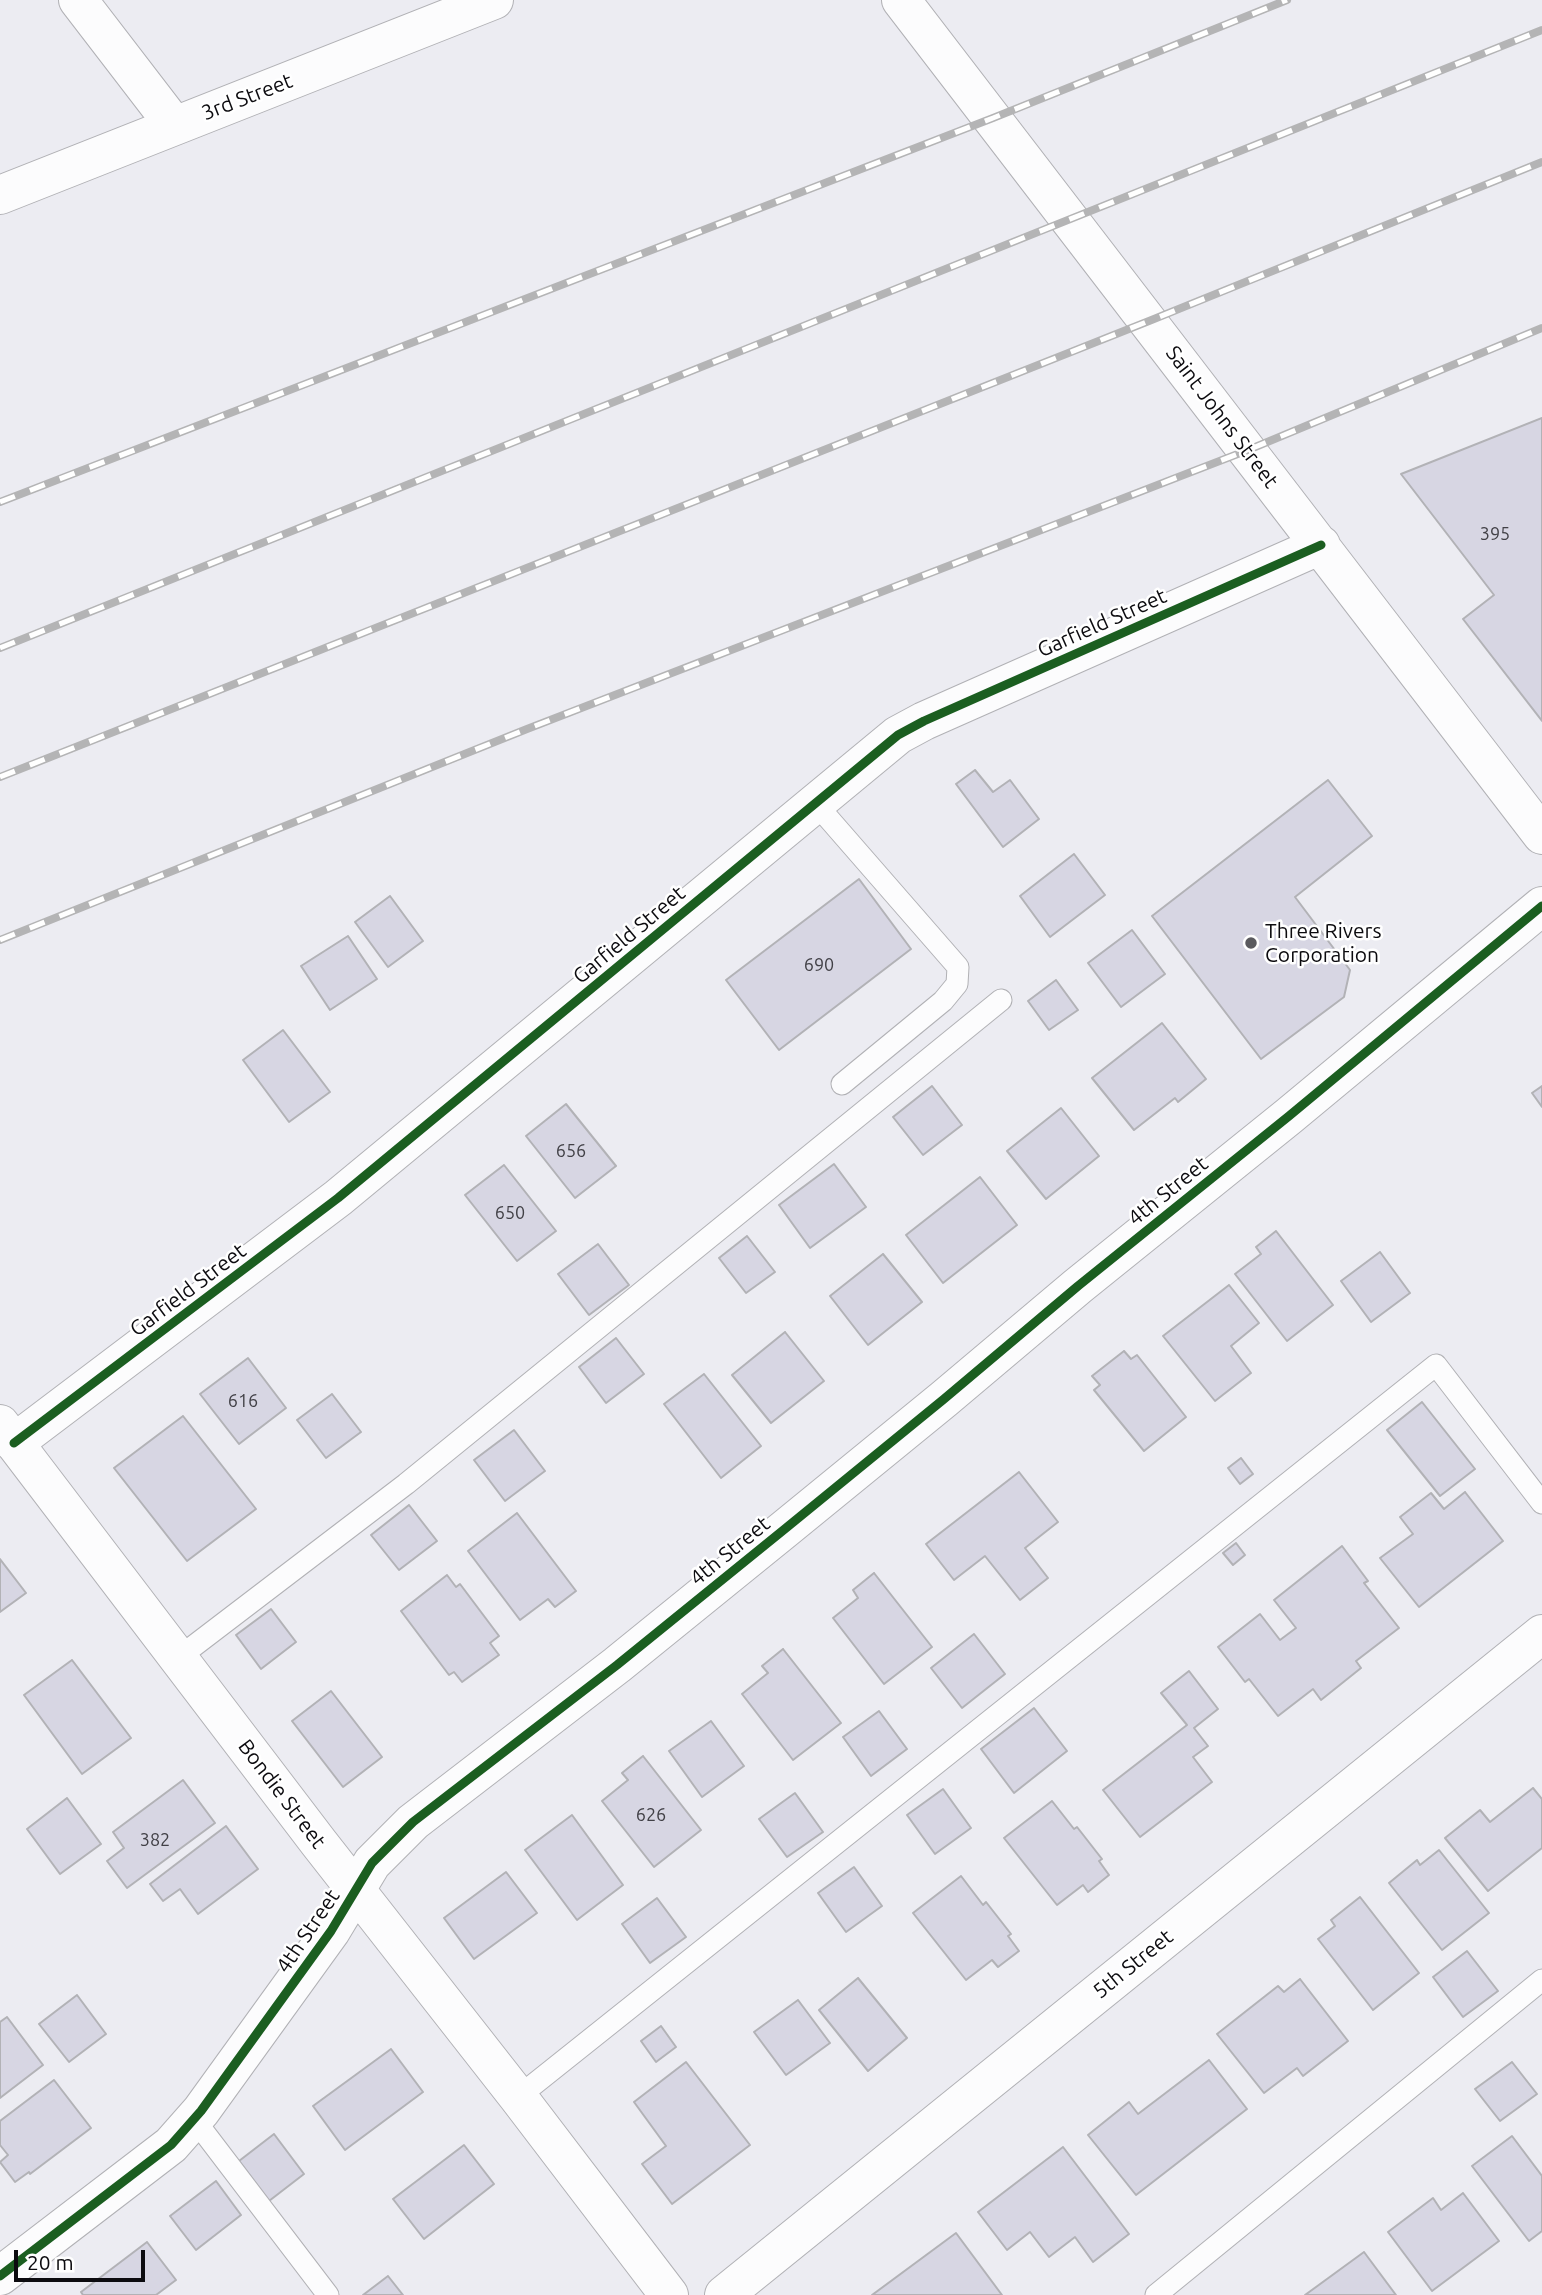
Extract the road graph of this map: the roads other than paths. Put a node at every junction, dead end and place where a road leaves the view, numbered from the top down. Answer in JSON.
{"nodes":[{"id":1,"x":78,"y":0,"type":"edge"},
{"id":2,"x":494,"y":0,"type":"edge"},
{"id":3,"x":901,"y":0,"type":"edge"},
{"id":4,"x":174,"y":125,"type":"junction"},
{"id":5,"x":0,"y":195,"type":"edge"},
{"id":6,"x":1321,"y":545,"type":"junction"},
{"id":7,"x":816,"y":804,"type":"junction"},
{"id":8,"x":1542,"y":835,"type":"edge"},
{"id":9,"x":1542,"y":906,"type":"edge"},
{"id":10,"x":1001,"y":1000,"type":"dead end"},
{"id":11,"x":842,"y":1084,"type":"dead end"},
{"id":12,"x":7,"y":1433,"type":"edge"},
{"id":13,"x":1542,"y":1503,"type":"edge"},
{"id":14,"x":1542,"y":1634,"type":"edge"},
{"id":15,"x":178,"y":1658,"type":"junction"},
{"id":16,"x":356,"y":1890,"type":"junction"},
{"id":17,"x":1542,"y":1980,"type":"edge"},
{"id":18,"x":518,"y":2097,"type":"junction"},
{"id":19,"x":194,"y":2119,"type":"junction"},
{"id":20,"x":0,"y":2276,"type":"edge"},
{"id":21,"x":328,"y":2295,"type":"edge"},
{"id":22,"x":669,"y":2295,"type":"edge"},
{"id":23,"x":724,"y":2295,"type":"edge"},
{"id":24,"x":1156,"y":2295,"type":"edge"}],
"edges":[{"from":1,"to":4,"type":"street"},
{"from":2,"to":4,"type":"street","name":"3rd Street"},
{"from":3,"to":6,"type":"street","name":"Saint Johns Street"},
{"from":4,"to":5,"type":"street","name":"3rd Street"},
{"from":6,"to":7,"type":"street","name":"Garfield Street"},
{"from":6,"to":8,"type":"street","name":"Saint Johns Street"},
{"from":7,"to":11,"type":"lane"},
{"from":7,"to":12,"type":"street","name":"Garfield Street"},
{"from":9,"to":16,"type":"street","name":"4th Street"},
{"from":10,"to":15,"type":"lane"},
{"from":12,"to":15,"type":"street","name":"Bondie Street"},
{"from":13,"to":18,"type":"lane"},
{"from":14,"to":23,"type":"street","name":"5th Street"},
{"from":15,"to":16,"type":"street","name":"Bondie Street"},
{"from":16,"to":18,"type":"street","name":"Bondie Street"},
{"from":16,"to":19,"type":"street","name":"4th Street"},
{"from":17,"to":24,"type":"lane"},
{"from":18,"to":22,"type":"street","name":"Bondie Street"},
{"from":19,"to":20,"type":"street","name":"4th Street"},
{"from":19,"to":21,"type":"lane"}]}
